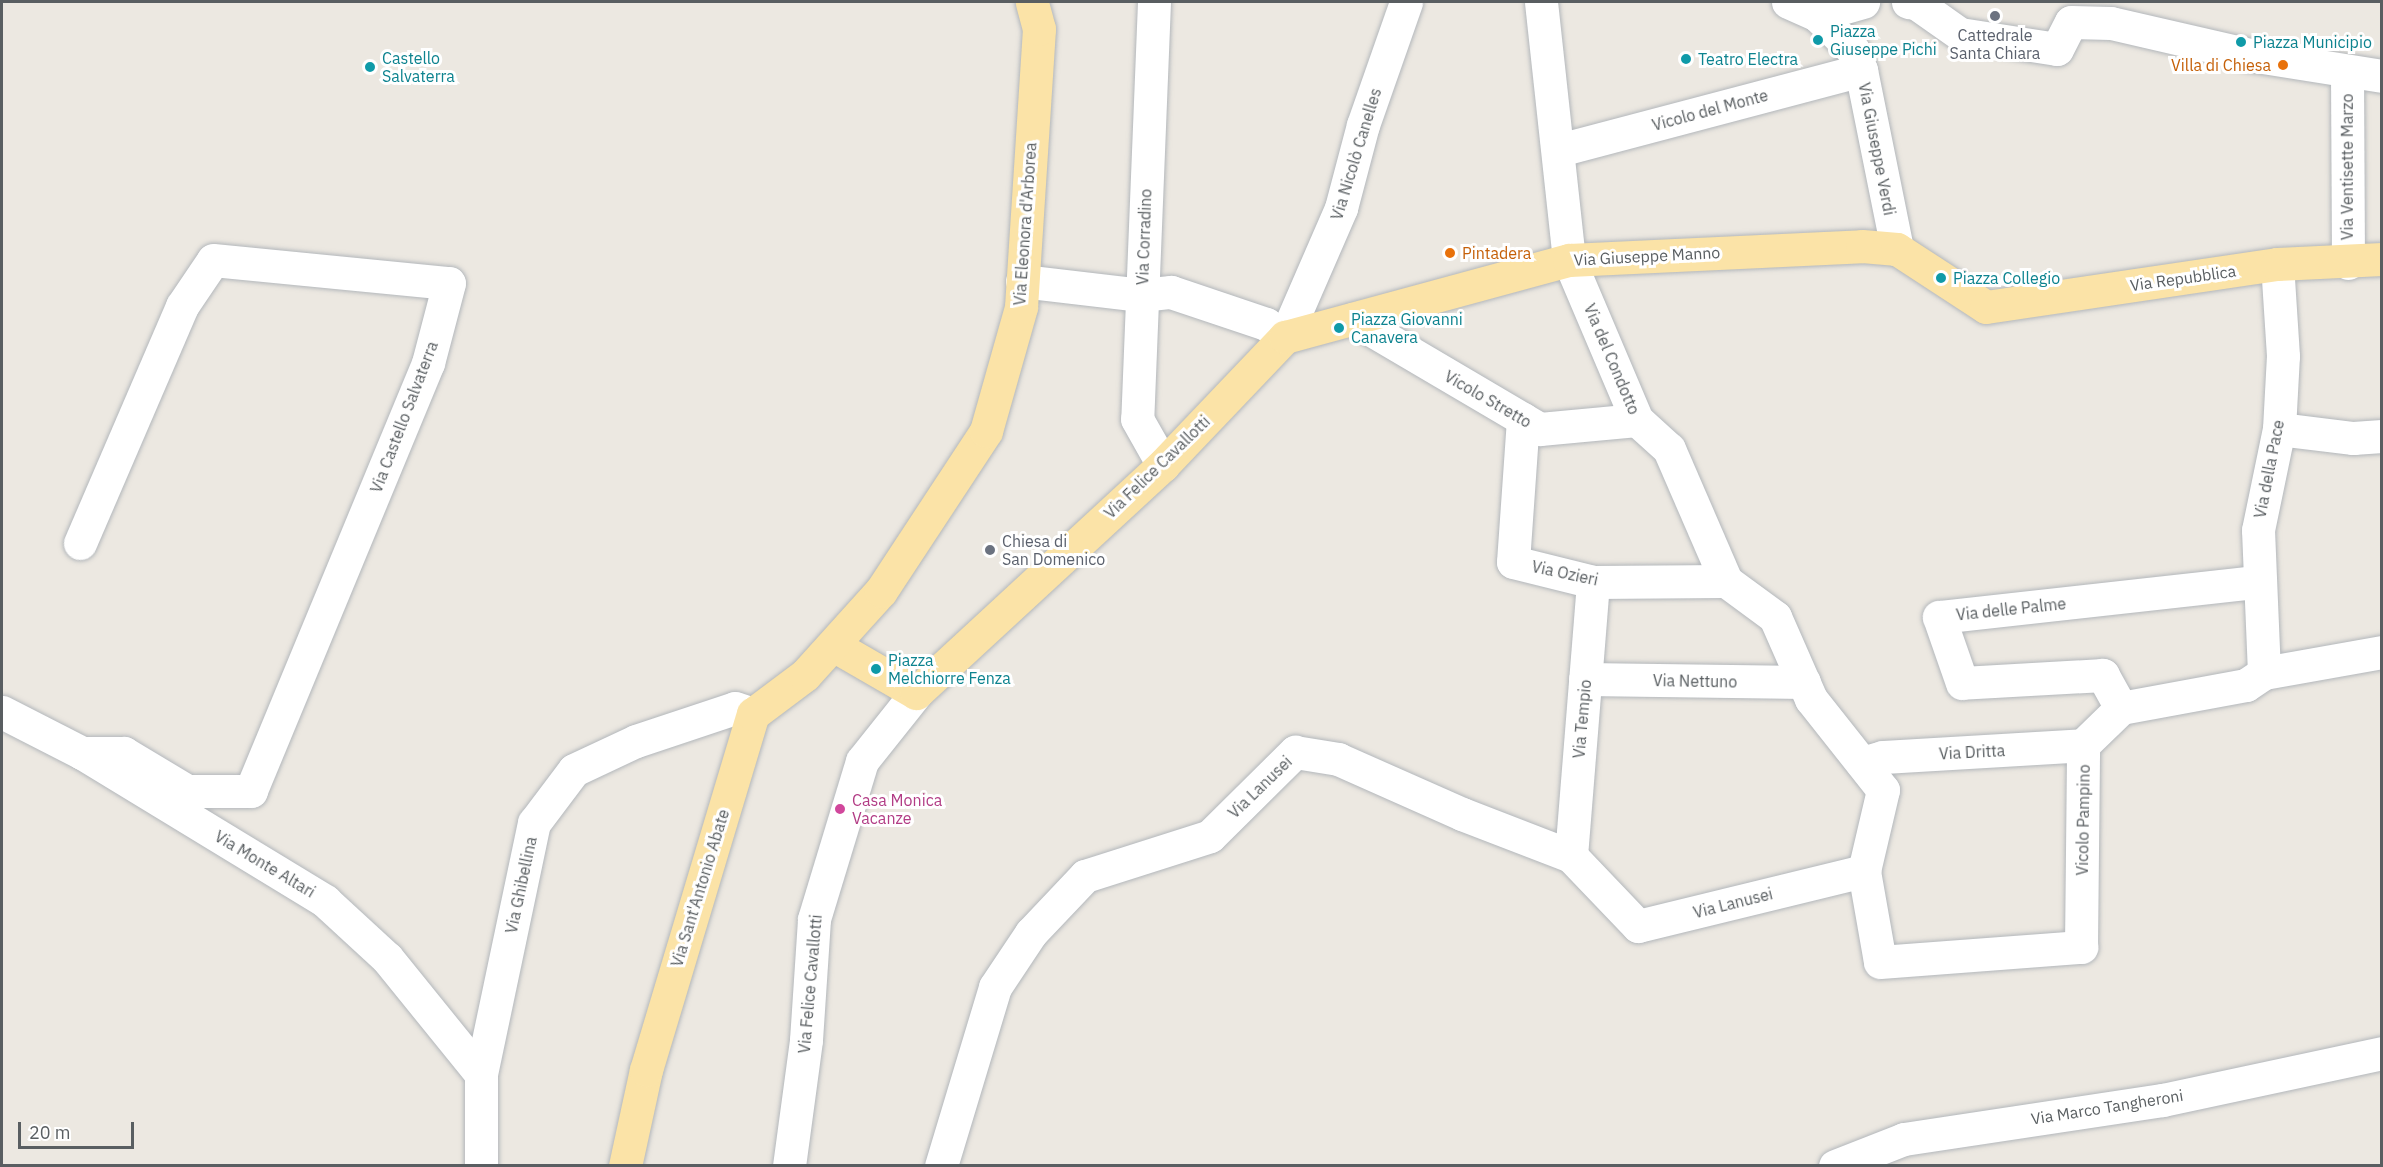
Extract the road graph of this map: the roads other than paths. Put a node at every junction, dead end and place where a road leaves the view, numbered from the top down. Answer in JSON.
{"nodes":[{"id":1,"x":1032,"y":2,"type":"edge"},
{"id":2,"x":1154,"y":2,"type":"edge"},
{"id":3,"x":1406,"y":2,"type":"edge"},
{"id":4,"x":1542,"y":2,"type":"edge"},
{"id":5,"x":1788,"y":2,"type":"edge"},
{"id":6,"x":1863,"y":2,"type":"edge"},
{"id":7,"x":1908,"y":2,"type":"edge"},
{"id":8,"x":1817,"y":15,"type":"junction"},
{"id":9,"x":1857,"y":60,"type":"junction"},
{"id":10,"x":2332,"y":68,"type":"junction"},
{"id":11,"x":2382,"y":76,"type":"edge"},
{"id":12,"x":1559,"y":150,"type":"junction"},
{"id":13,"x":1897,"y":249,"type":"junction"},
{"id":14,"x":2382,"y":259,"type":"edge"},
{"id":15,"x":1569,"y":260,"type":"junction"},
{"id":16,"x":2348,"y":262,"type":"junction"},
{"id":17,"x":2277,"y":264,"type":"junction"},
{"id":18,"x":1022,"y":281,"type":"junction"},
{"id":19,"x":1142,"y":296,"type":"junction"},
{"id":20,"x":1353,"y":320,"type":"junction"},
{"id":21,"x":1285,"y":337,"type":"junction"},
{"id":22,"x":1523,"y":419,"type":"junction"},
{"id":23,"x":1637,"y":420,"type":"junction"},
{"id":24,"x":2279,"y":429,"type":"junction"},
{"id":25,"x":2382,"y":436,"type":"edge"},
{"id":26,"x":1163,"y":465,"type":"junction"},
{"id":27,"x":80,"y":543,"type":"dead end"},
{"id":28,"x":1726,"y":581,"type":"junction"},
{"id":29,"x":1593,"y":582,"type":"junction"},
{"id":30,"x":2258,"y":582,"type":"junction"},
{"id":31,"x":833,"y":645,"type":"junction"},
{"id":32,"x":2382,"y":652,"type":"edge"},
{"id":33,"x":2264,"y":673,"type":"junction"},
{"id":34,"x":1585,"y":679,"type":"junction"},
{"id":35,"x":1804,"y":682,"type":"junction"},
{"id":36,"x":916,"y":693,"type":"junction"},
{"id":37,"x":2121,"y":708,"type":"junction"},
{"id":38,"x":2,"y":712,"type":"edge"},
{"id":39,"x":753,"y":714,"type":"junction"},
{"id":40,"x":2083,"y":745,"type":"junction"},
{"id":41,"x":82,"y":753,"type":"junction"},
{"id":42,"x":1862,"y":763,"type":"junction"},
{"id":43,"x":1571,"y":856,"type":"junction"},
{"id":44,"x":1864,"y":871,"type":"junction"},
{"id":45,"x":2382,"y":1053,"type":"edge"},
{"id":46,"x":481,"y":1074,"type":"junction"},
{"id":47,"x":481,"y":1166,"type":"edge"},
{"id":48,"x":625,"y":1166,"type":"edge"},
{"id":49,"x":789,"y":1166,"type":"edge"},
{"id":50,"x":941,"y":1166,"type":"edge"},
{"id":51,"x":1835,"y":1166,"type":"edge"}],
"edges":[{"from":1,"to":18,"type":"main road","name":"Via Eleonora d'Arborea"},
{"from":2,"to":19,"type":"street","name":"Via Corradino"},
{"from":3,"to":21,"type":"street","name":"Via Nicolò Canelles"},
{"from":4,"to":12,"type":"street","name":"Via del Condotto"},
{"from":5,"to":8,"type":"street"},
{"from":6,"to":8,"type":"street"},
{"from":7,"to":10,"type":"street"},
{"from":8,"to":9,"type":"street"},
{"from":9,"to":12,"type":"street","name":"Vicolo del Monte"},
{"from":9,"to":13,"type":"street","name":"Via Giuseppe Verdi"},
{"from":10,"to":11,"type":"street"},
{"from":10,"to":16,"type":"street","name":"Via Ventisette Marzo"},
{"from":12,"to":15,"type":"street","name":"Via del Condotto"},
{"from":13,"to":15,"type":"main road","name":"Via Giuseppe Manno"},
{"from":13,"to":17,"type":"main road","name":"Via Repubblica"},
{"from":14,"to":16,"type":"main road","name":"Via Repubblica"},
{"from":15,"to":20,"type":"main road","name":"Via Giuseppe Manno"},
{"from":15,"to":23,"type":"street","name":"Via del Condotto"},
{"from":16,"to":17,"type":"main road","name":"Via Repubblica"},
{"from":17,"to":24,"type":"street","name":"Via della Pace"},
{"from":18,"to":19,"type":"street"},
{"from":18,"to":31,"type":"main road","name":"Via Eleonora d'Arborea"},
{"from":19,"to":21,"type":"street"},
{"from":19,"to":26,"type":"street","name":"Via Corradino"},
{"from":20,"to":21,"type":"main road"},
{"from":20,"to":22,"type":"street","name":"Vicolo Stretto"},
{"from":21,"to":26,"type":"main road","name":"Via Felice Cavallotti"},
{"from":22,"to":23,"type":"street","name":"Vicolo Stretto"},
{"from":22,"to":29,"type":"street","name":"Via Ozieri"},
{"from":23,"to":28,"type":"street","name":"Via del Condotto"},
{"from":24,"to":25,"type":"street"},
{"from":24,"to":30,"type":"street","name":"Via della Pace"},
{"from":26,"to":36,"type":"main road","name":"Via Felice Cavallotti"},
{"from":27,"to":41,"type":"street","name":"Via Castello Salvaterra"},
{"from":28,"to":29,"type":"street","name":"Via Ozieri"},
{"from":28,"to":35,"type":"street"},
{"from":29,"to":34,"type":"street","name":"Via Tempio"},
{"from":30,"to":33,"type":"street","name":"Via della Pace"},
{"from":30,"to":37,"type":"street","name":"Via delle Palme"},
{"from":31,"to":36,"type":"main road"},
{"from":31,"to":39,"type":"main road"},
{"from":32,"to":33,"type":"street"},
{"from":33,"to":37,"type":"street"},
{"from":34,"to":35,"type":"street","name":"Via Nettuno"},
{"from":34,"to":43,"type":"street","name":"Via Tempio"},
{"from":35,"to":42,"type":"street"},
{"from":36,"to":49,"type":"street","name":"Via Felice Cavallotti"},
{"from":37,"to":40,"type":"street","name":"Vicolo Pampino"},
{"from":38,"to":41,"type":"street","name":"Via Monte Altari"},
{"from":39,"to":46,"type":"street","name":"Via Ghibellina"},
{"from":39,"to":48,"type":"main road","name":"Via Sant'Antonio Abate"},
{"from":40,"to":42,"type":"street","name":"Via Dritta"},
{"from":40,"to":44,"type":"street","name":"Vicolo Pampino"},
{"from":41,"to":46,"type":"street","name":"Via Monte Altari"},
{"from":42,"to":44,"type":"street"},
{"from":43,"to":44,"type":"street","name":"Via Lanusei"},
{"from":43,"to":50,"type":"street","name":"Via Lanusei"},
{"from":45,"to":51,"type":"street","name":"Via Marco Tangheroni"},
{"from":46,"to":47,"type":"street","name":"Via Ghibellina"}]}
